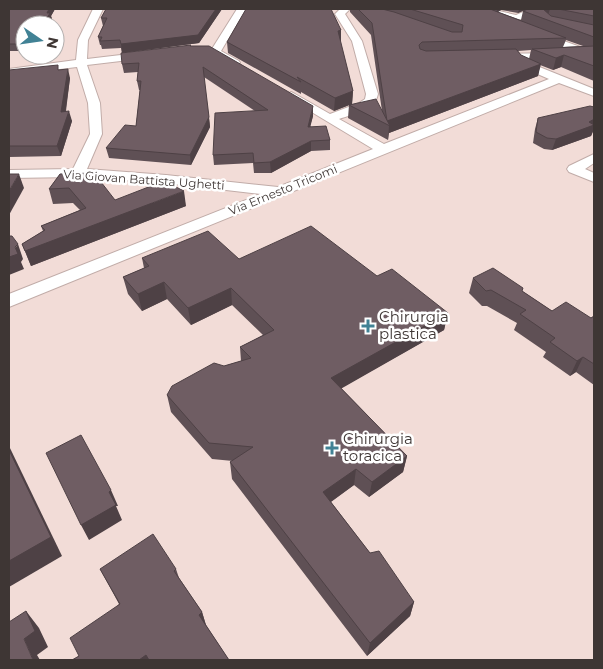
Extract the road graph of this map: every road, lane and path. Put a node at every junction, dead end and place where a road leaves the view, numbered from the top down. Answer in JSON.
{"nodes":[{"id":1,"x":98,"y":9,"type":"edge"},
{"id":2,"x":241,"y":9,"type":"edge"},
{"id":3,"x":345,"y":9,"type":"edge"},
{"id":4,"x":479,"y":9,"type":"edge"},
{"id":5,"x":541,"y":10,"type":"edge"},
{"id":6,"x":157,"y":53,"type":"edge"},
{"id":7,"x":592,"y":55,"type":"edge"},
{"id":8,"x":517,"y":56,"type":"junction"},
{"id":9,"x":489,"y":57,"type":"edge"},
{"id":10,"x":81,"y":62,"type":"junction"},
{"id":11,"x":244,"y":68,"type":"edge"},
{"id":12,"x":9,"y":72,"type":"edge"},
{"id":13,"x":558,"y":79,"type":"junction"},
{"id":14,"x":278,"y":88,"type":"edge"},
{"id":15,"x":594,"y":93,"type":"edge"},
{"id":16,"x":330,"y":118,"type":"junction"},
{"id":17,"x":383,"y":149,"type":"junction"},
{"id":18,"x":594,"y":158,"type":"edge"},
{"id":19,"x":78,"y":173,"type":"junction"},
{"id":20,"x":9,"y":174,"type":"edge"},
{"id":21,"x":594,"y":178,"type":"edge"},
{"id":22,"x":279,"y":191,"type":"junction"},
{"id":23,"x":9,"y":301,"type":"edge"}],
"edges":[{"from":1,"to":10,"type":"street"},
{"from":2,"to":11,"type":"street"},
{"from":3,"to":16,"type":"street"},
{"from":4,"to":5,"type":"street"},
{"from":4,"to":7,"type":"street"},
{"from":6,"to":10,"type":"street"},
{"from":7,"to":8,"type":"street"},
{"from":8,"to":9,"type":"street"},
{"from":8,"to":13,"type":"street"},
{"from":10,"to":12,"type":"street"},
{"from":10,"to":19,"type":"street"},
{"from":13,"to":15,"type":"street"},
{"from":13,"to":17,"type":"street","name":"Via Ernesto Tricomi"},
{"from":14,"to":16,"type":"street"},
{"from":16,"to":17,"type":"street"},
{"from":17,"to":22,"type":"street","name":"Via Ernesto Tricomi"},
{"from":18,"to":21,"type":"street"},
{"from":19,"to":20,"type":"street","name":"Via Giovan Battista Ughetti"},
{"from":19,"to":22,"type":"street","name":"Via Giovan Battista Ughetti"},
{"from":22,"to":23,"type":"street","name":"Via Ernesto Tricomi"}]}
